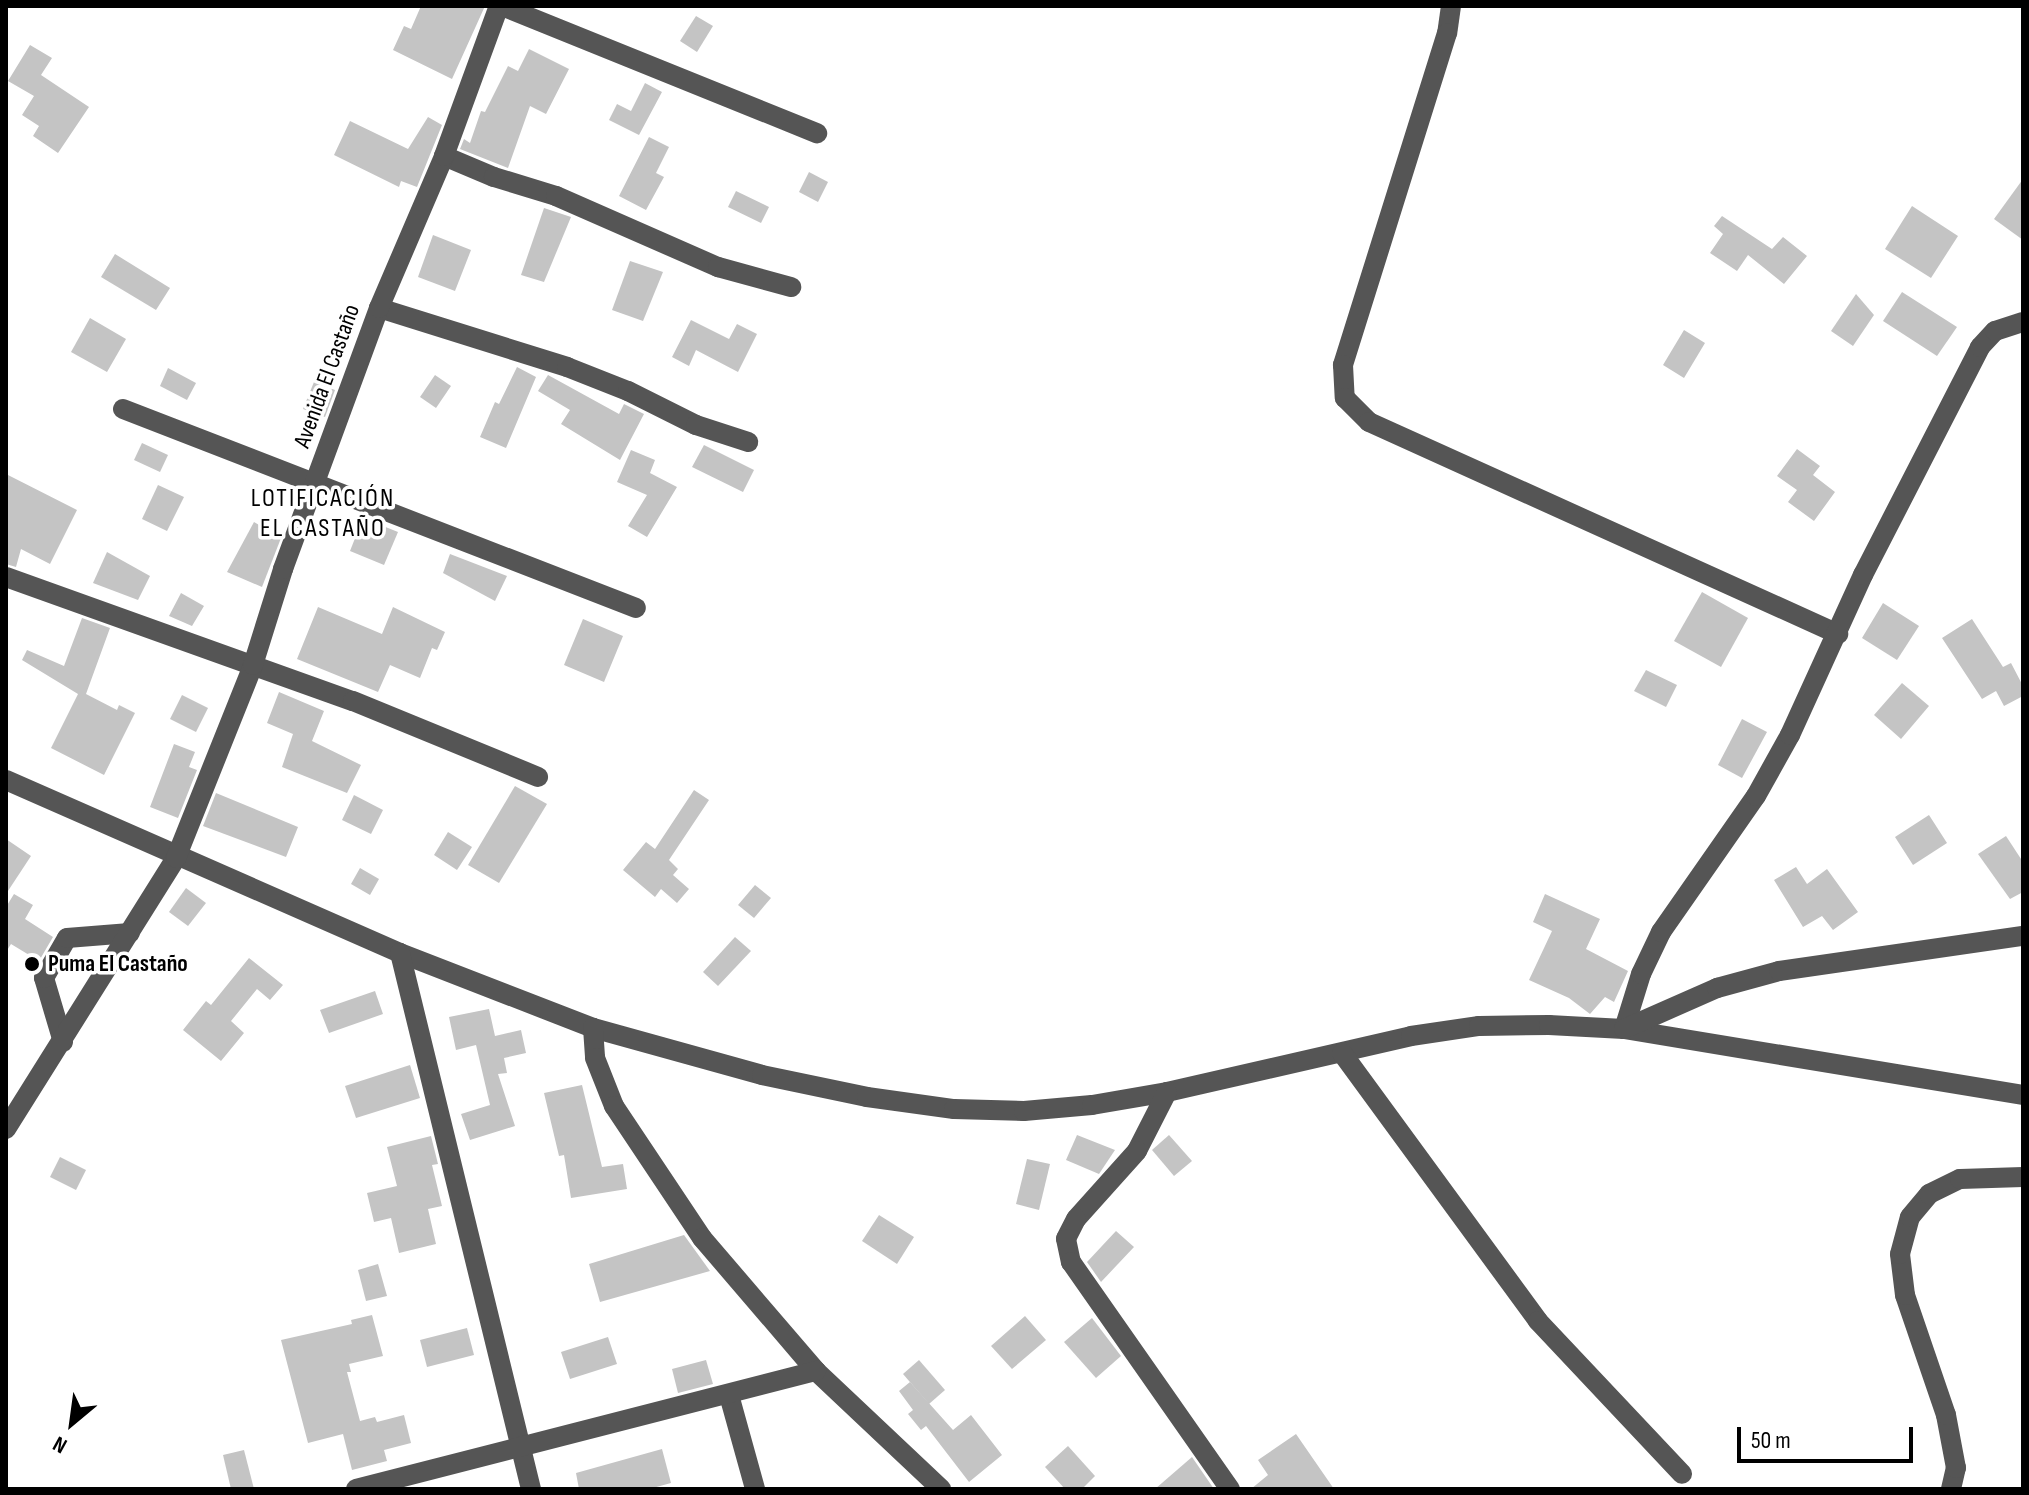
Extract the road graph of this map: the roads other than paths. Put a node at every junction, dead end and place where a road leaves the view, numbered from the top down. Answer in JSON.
{"nodes":[{"id":1,"x":500,"y":6,"type":"edge"},
{"id":2,"x":1451,"y":6,"type":"edge"},
{"id":3,"x":817,"y":133,"type":"dead end"},
{"id":4,"x":444,"y":156,"type":"junction"},
{"id":5,"x":791,"y":287,"type":"dead end"},
{"id":6,"x":379,"y":308,"type":"junction"},
{"id":7,"x":2023,"y":322,"type":"edge"},
{"id":8,"x":123,"y":409,"type":"dead end"},
{"id":9,"x":748,"y":442,"type":"dead end"},
{"id":10,"x":314,"y":484,"type":"junction"},
{"id":11,"x":6,"y":577,"type":"edge"},
{"id":12,"x":636,"y":608,"type":"dead end"},
{"id":13,"x":1838,"y":634,"type":"junction"},
{"id":14,"x":253,"y":665,"type":"junction"},
{"id":15,"x":538,"y":777,"type":"dead end"},
{"id":16,"x":6,"y":780,"type":"edge"},
{"id":17,"x":176,"y":858,"type":"junction"},
{"id":18,"x":130,"y":933,"type":"junction"},
{"id":19,"x":2023,"y":936,"type":"edge"},
{"id":20,"x":400,"y":953,"type":"junction"},
{"id":21,"x":593,"y":1028,"type":"junction"},
{"id":22,"x":1624,"y":1029,"type":"junction"},
{"id":23,"x":63,"y":1042,"type":"junction"},
{"id":24,"x":1342,"y":1053,"type":"junction"},
{"id":25,"x":1167,"y":1092,"type":"junction"},
{"id":26,"x":2023,"y":1095,"type":"edge"},
{"id":27,"x":6,"y":1129,"type":"edge"},
{"id":28,"x":2023,"y":1177,"type":"edge"},
{"id":29,"x":816,"y":1371,"type":"junction"},
{"id":30,"x":729,"y":1395,"type":"junction"},
{"id":31,"x":521,"y":1445,"type":"junction"},
{"id":32,"x":1682,"y":1474,"type":"dead end"},
{"id":33,"x":356,"y":1489,"type":"edge"},
{"id":34,"x":531,"y":1489,"type":"edge"},
{"id":35,"x":755,"y":1489,"type":"edge"},
{"id":36,"x":941,"y":1489,"type":"edge"},
{"id":37,"x":1230,"y":1489,"type":"edge"},
{"id":38,"x":1951,"y":1489,"type":"edge"}],
"edges":[{"from":1,"to":3,"type":"street"},
{"from":1,"to":4,"type":"street","name":"Avenida El Castaño"},
{"from":2,"to":13,"type":"street"},
{"from":4,"to":5,"type":"street"},
{"from":4,"to":6,"type":"street","name":"Avenida El Castaño"},
{"from":6,"to":9,"type":"street"},
{"from":6,"to":10,"type":"street","name":"Avenida El Castaño"},
{"from":7,"to":13,"type":"street"},
{"from":8,"to":10,"type":"street"},
{"from":10,"to":12,"type":"street"},
{"from":10,"to":14,"type":"street","name":"Avenida El Castaño"},
{"from":11,"to":14,"type":"street"},
{"from":13,"to":22,"type":"street"},
{"from":14,"to":15,"type":"street"},
{"from":14,"to":17,"type":"street","name":"Avenida El Castaño"},
{"from":16,"to":17,"type":"street"},
{"from":17,"to":18,"type":"street","name":"Avenida El Castaño"},
{"from":17,"to":20,"type":"street"},
{"from":18,"to":23,"type":"street","name":"Avenida El Castaño"},
{"from":18,"to":23,"type":"street"},
{"from":19,"to":22,"type":"street"},
{"from":20,"to":21,"type":"street"},
{"from":20,"to":31,"type":"street"},
{"from":21,"to":25,"type":"street"},
{"from":21,"to":29,"type":"street"},
{"from":22,"to":24,"type":"street"},
{"from":22,"to":26,"type":"street"},
{"from":23,"to":27,"type":"street","name":"Avenida El Castaño"},
{"from":24,"to":25,"type":"street"},
{"from":24,"to":32,"type":"street"},
{"from":25,"to":37,"type":"street"},
{"from":28,"to":38,"type":"street"},
{"from":29,"to":30,"type":"street"},
{"from":29,"to":36,"type":"street"},
{"from":30,"to":31,"type":"street"},
{"from":30,"to":35,"type":"street"},
{"from":31,"to":33,"type":"street"},
{"from":31,"to":34,"type":"street"}]}
